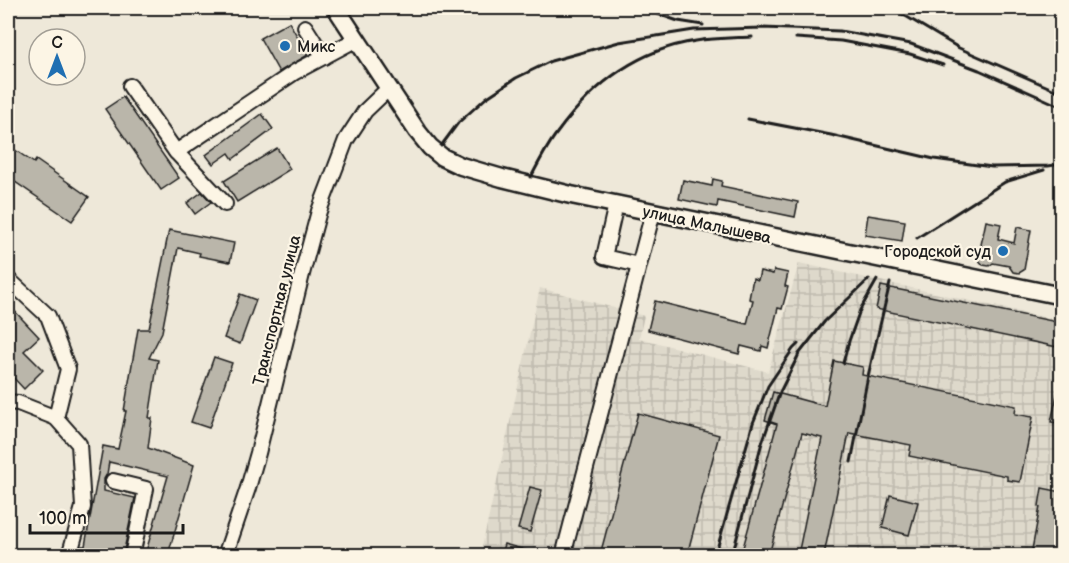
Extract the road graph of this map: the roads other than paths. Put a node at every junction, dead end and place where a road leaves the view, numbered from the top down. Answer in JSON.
{"nodes":[{"id":1,"x":336,"y":8,"type":"edge"},
{"id":2,"x":305,"y":27,"type":"dead end"},
{"id":3,"x":357,"y":39,"type":"junction"},
{"id":4,"x":324,"y":57,"type":"junction"},
{"id":5,"x":130,"y":86,"type":"dead end"},
{"id":6,"x":389,"y":88,"type":"junction"},
{"id":7,"x":176,"y":152,"type":"junction"},
{"id":8,"x":225,"y":204,"type":"dead end"},
{"id":9,"x":616,"y":204,"type":"junction"},
{"id":10,"x":653,"y":213,"type":"junction"},
{"id":11,"x":639,"y":265,"type":"junction"},
{"id":12,"x":8,"y":279,"type":"edge"},
{"id":13,"x":1062,"y":296,"type":"edge"},
{"id":14,"x":8,"y":402,"type":"edge"},
{"id":15,"x":56,"y":418,"type":"junction"},
{"id":16,"x":113,"y":481,"type":"dead end"},
{"id":17,"x":69,"y":555,"type":"edge"},
{"id":18,"x":132,"y":555,"type":"edge"},
{"id":19,"x":225,"y":555,"type":"edge"},
{"id":20,"x":563,"y":555,"type":"edge"}],
"edges":[{"from":1,"to":3,"type":"main road","name":"улица Малышева"},
{"from":2,"to":4,"type":"street"},
{"from":3,"to":4,"type":"street"},
{"from":3,"to":6,"type":"main road","name":"улица Малышева"},
{"from":4,"to":7,"type":"street"},
{"from":5,"to":7,"type":"street"},
{"from":6,"to":9,"type":"main road","name":"улица Малышева"},
{"from":6,"to":19,"type":"street","name":"Транспортная улица"},
{"from":7,"to":8,"type":"street"},
{"from":9,"to":10,"type":"main road","name":"улица Малышева"},
{"from":9,"to":11,"type":"street"},
{"from":10,"to":11,"type":"street"},
{"from":10,"to":13,"type":"main road","name":"улица Малышева"},
{"from":11,"to":20,"type":"street"},
{"from":12,"to":15,"type":"street"},
{"from":14,"to":15,"type":"street"},
{"from":15,"to":17,"type":"street"},
{"from":16,"to":18,"type":"street"}]}
